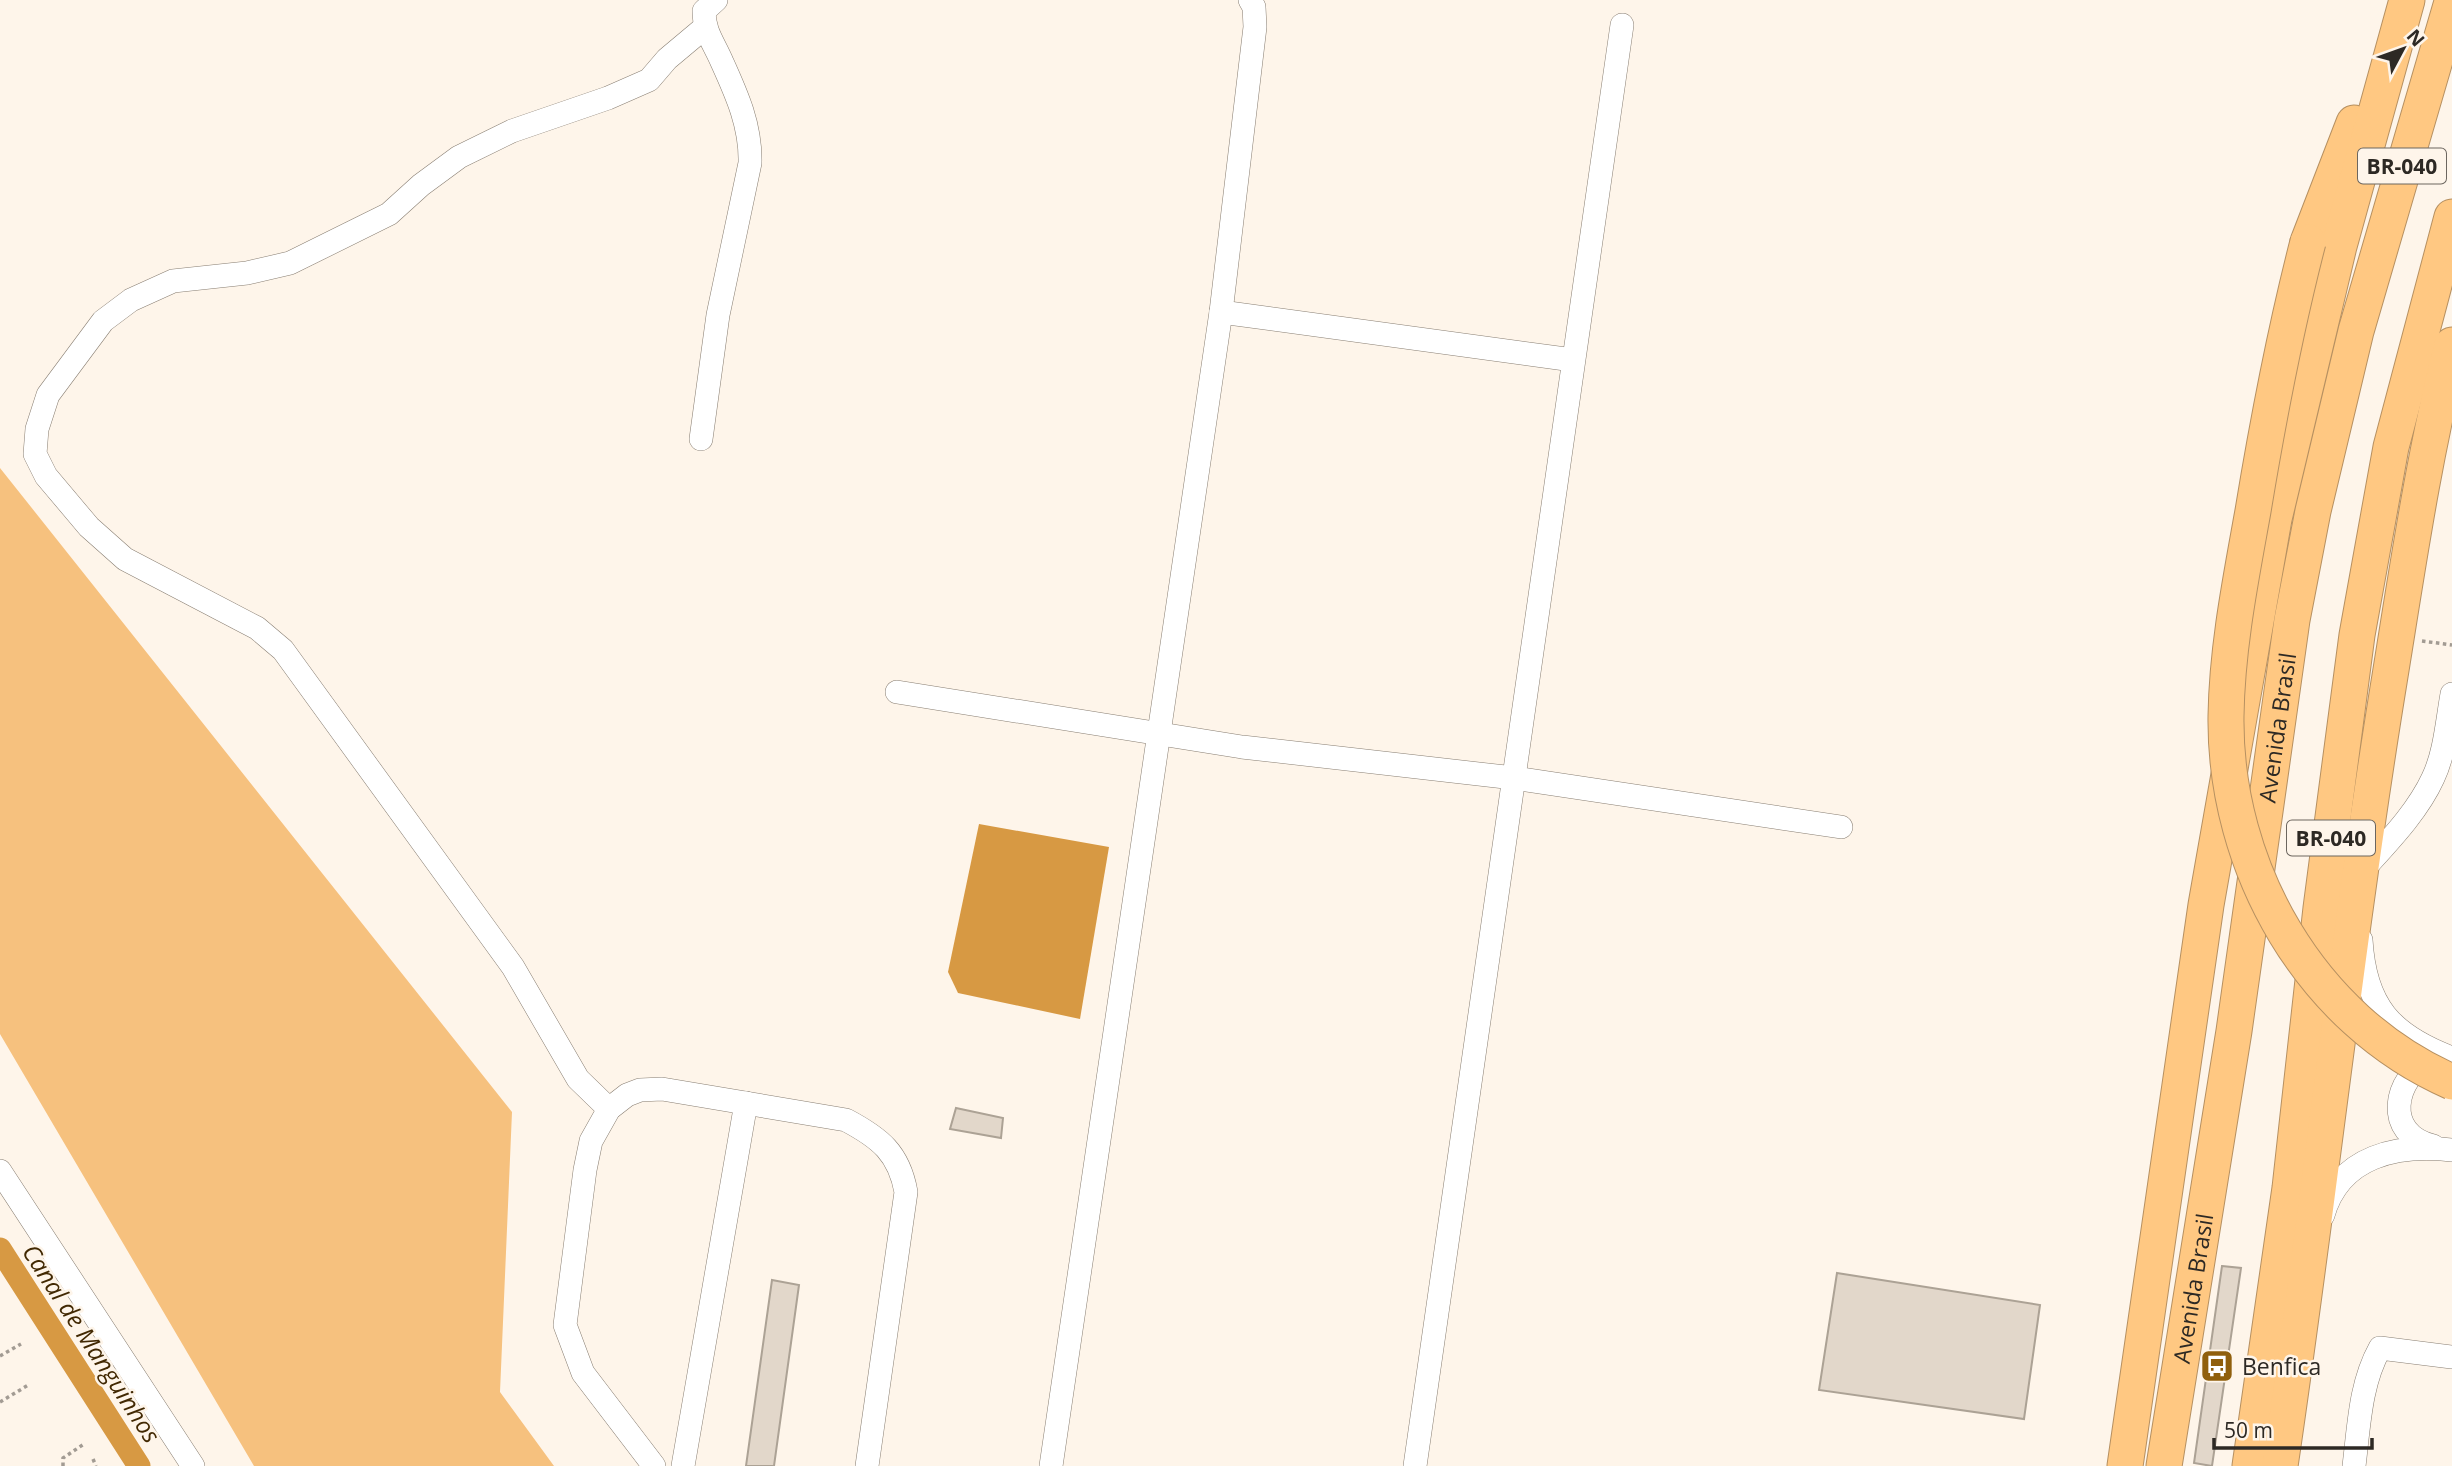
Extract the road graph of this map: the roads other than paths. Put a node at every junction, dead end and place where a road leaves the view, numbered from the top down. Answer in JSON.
{"nodes":[{"id":1,"x":716,"y":0,"type":"edge"},
{"id":2,"x":1250,"y":0,"type":"edge"},
{"id":3,"x":2405,"y":0,"type":"edge"},
{"id":4,"x":2452,"y":2,"type":"edge"},
{"id":5,"x":1622,"y":25,"type":"dead end"},
{"id":6,"x":704,"y":28,"type":"junction"},
{"id":7,"x":2452,"y":217,"type":"edge"},
{"id":8,"x":1221,"y":312,"type":"junction"},
{"id":9,"x":2452,"y":345,"type":"edge"},
{"id":10,"x":1573,"y":360,"type":"junction"},
{"id":11,"x":2444,"y":422,"type":"edge"},
{"id":12,"x":701,"y":439,"type":"dead end"},
{"id":13,"x":897,"y":692,"type":"dead end"},
{"id":14,"x":2452,"y":694,"type":"edge"},
{"id":15,"x":1158,"y":734,"type":"junction"},
{"id":16,"x":1514,"y":778,"type":"junction"},
{"id":17,"x":1841,"y":827,"type":"dead end"},
{"id":18,"x":2357,"y":876,"type":"junction"},
{"id":19,"x":2206,"y":905,"type":"junction"},
{"id":20,"x":2450,"y":1065,"type":"edge"},
{"id":21,"x":746,"y":1103,"type":"junction"},
{"id":22,"x":609,"y":1109,"type":"junction"},
{"id":23,"x":2449,"y":1149,"type":"edge"},
{"id":24,"x":0,"y":1171,"type":"edge"},
{"id":25,"x":2204,"y":1222,"type":"junction"},
{"id":26,"x":2310,"y":1262,"type":"junction"},
{"id":27,"x":2452,"y":1357,"type":"edge"},
{"id":28,"x":193,"y":1466,"type":"edge"},
{"id":29,"x":654,"y":1466,"type":"edge"},
{"id":30,"x":683,"y":1466,"type":"edge"},
{"id":31,"x":867,"y":1466,"type":"edge"},
{"id":32,"x":1051,"y":1466,"type":"edge"},
{"id":33,"x":1415,"y":1466,"type":"edge"},
{"id":34,"x":2125,"y":1466,"type":"edge"},
{"id":35,"x":2164,"y":1466,"type":"edge"},
{"id":36,"x":2250,"y":1466,"type":"edge"},
{"id":37,"x":2280,"y":1466,"type":"edge"},
{"id":38,"x":2354,"y":1466,"type":"edge"}],
"edges":[{"from":1,"to":6,"type":"street"},
{"from":2,"to":8,"type":"street"},
{"from":3,"to":19,"type":"highway","name":"Avenida Brasil"},
{"from":3,"to":20,"type":"highway","bridge":true},
{"from":4,"to":25,"type":"highway","name":"Avenida Brasil","number":"BR-040"},
{"from":5,"to":10,"type":"street"},
{"from":6,"to":12,"type":"street"},
{"from":6,"to":22,"type":"street"},
{"from":7,"to":36,"type":"highway","number":"BR-040"},
{"from":8,"to":10,"type":"street"},
{"from":8,"to":15,"type":"street"},
{"from":9,"to":11,"type":"highway"},
{"from":10,"to":16,"type":"street"},
{"from":11,"to":18,"type":"highway"},
{"from":13,"to":15,"type":"street"},
{"from":14,"to":18,"type":"street"},
{"from":15,"to":16,"type":"street"},
{"from":15,"to":32,"type":"street"},
{"from":16,"to":17,"type":"street"},
{"from":16,"to":33,"type":"street"},
{"from":18,"to":20,"type":"street"},
{"from":18,"to":26,"type":"highway"},
{"from":19,"to":25,"type":"highway"},
{"from":19,"to":34,"type":"highway","name":"Avenida Brasil"},
{"from":20,"to":23,"type":"street"},
{"from":21,"to":22,"type":"street"},
{"from":21,"to":30,"type":"street"},
{"from":21,"to":31,"type":"street"},
{"from":22,"to":29,"type":"street"},
{"from":23,"to":26,"type":"street"},
{"from":24,"to":28,"type":"street"},
{"from":25,"to":35,"type":"highway","name":"Avenida Brasil","number":"BR-040"},
{"from":26,"to":37,"type":"highway"},
{"from":27,"to":38,"type":"street"}]}
